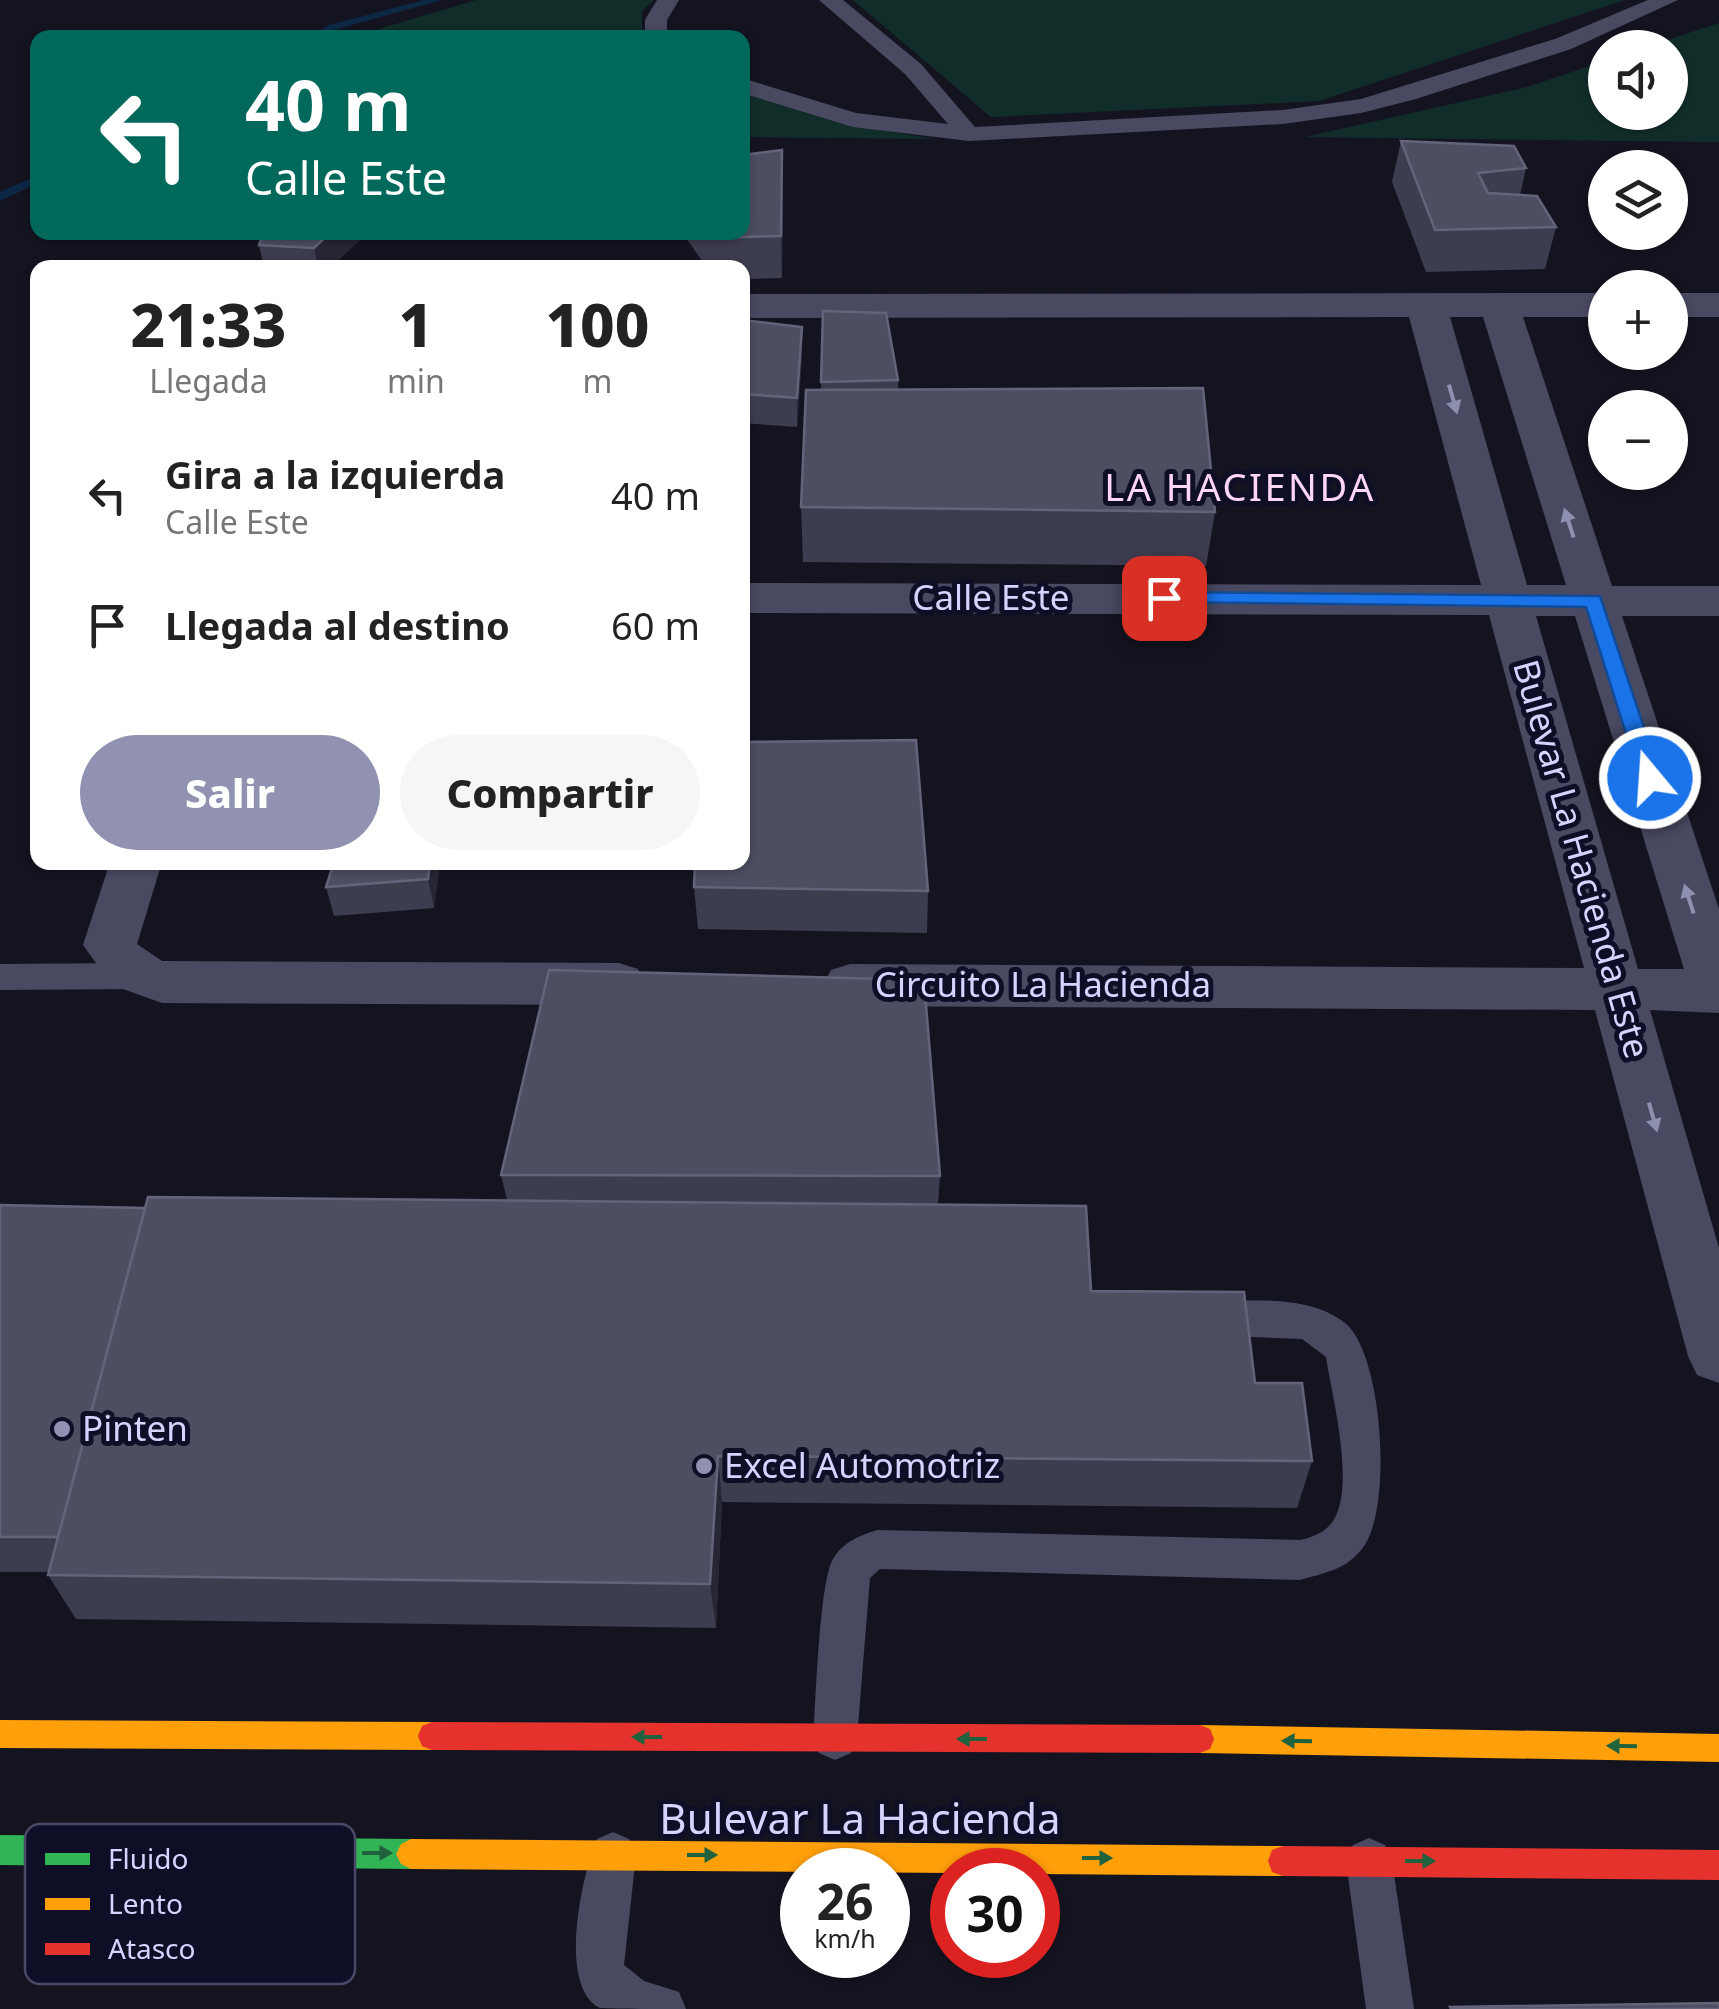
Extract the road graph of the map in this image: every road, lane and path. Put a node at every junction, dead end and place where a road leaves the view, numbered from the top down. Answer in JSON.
{"nodes":[{"id":1,"x":668,"y":0,"type":"edge"},
{"id":2,"x":830,"y":0,"type":"edge"},
{"id":3,"x":1667,"y":0,"type":"edge"},
{"id":4,"x":656,"y":30,"type":"edge"},
{"id":5,"x":750,"y":88,"type":"edge"},
{"id":6,"x":969,"y":134,"type":"junction"},
{"id":7,"x":1426,"y":305,"type":"junction"},
{"id":8,"x":1498,"y":305,"type":"junction"},
{"id":9,"x":1588,"y":305,"type":"edge"},
{"id":10,"x":1688,"y":305,"type":"edge"},
{"id":11,"x":1719,"y":305,"type":"edge"},
{"id":12,"x":750,"y":306,"type":"edge"},
{"id":13,"x":750,"y":598,"type":"edge"},
{"id":14,"x":1508,"y":598,"type":"junction"},
{"id":15,"x":1594,"y":601,"type":"junction"},
{"id":16,"x":1719,"y":601,"type":"edge"},
{"id":17,"x":133,"y":870,"type":"edge"},
{"id":18,"x":139,"y":976,"type":"junction"},
{"id":19,"x":0,"y":977,"type":"edge"},
{"id":20,"x":660,"y":984,"type":"edge"},
{"id":21,"x":800,"y":984,"type":"edge"},
{"id":22,"x":1617,"y":988,"type":"junction"},
{"id":23,"x":1719,"y":991,"type":"edge"},
{"id":24,"x":1168,"y":1316,"type":"edge"},
{"id":25,"x":1719,"y":1356,"type":"edge"},
{"id":26,"x":0,"y":1734,"type":"edge"},
{"id":27,"x":835,"y":1738,"type":"junction"},
{"id":28,"x":1719,"y":1748,"type":"edge"},
{"id":29,"x":1682,"y":1842,"type":"dead end"},
{"id":30,"x":0,"y":1850,"type":"edge"},
{"id":31,"x":25,"y":1850,"type":"edge"},
{"id":32,"x":355,"y":1852,"type":"edge"},
{"id":33,"x":613,"y":1854,"type":"junction"},
{"id":34,"x":1369,"y":1860,"type":"junction"},
{"id":35,"x":1627,"y":1862,"type":"junction"},
{"id":36,"x":1719,"y":1866,"type":"edge"},
{"id":37,"x":662,"y":2009,"type":"edge"},
{"id":38,"x":1390,"y":2009,"type":"edge"}],
"edges":[{"from":1,"to":4,"type":"lane"},
{"from":2,"to":6,"type":"lane"},
{"from":3,"to":6,"type":"lane"},
{"from":5,"to":6,"type":"lane"},
{"from":7,"to":8,"type":"street"},
{"from":7,"to":12,"type":"street"},
{"from":7,"to":14,"type":"street","name":"Bulevar La Hacienda Este","one_way":true},
{"from":8,"to":9,"type":"street"},
{"from":15,"to":8,"type":"street","one_way":true},
{"from":10,"to":11,"type":"street"},
{"from":13,"to":14,"type":"street","name":"Calle Este"},
{"from":14,"to":15,"type":"street","name":"Calle Este"},
{"from":14,"to":22,"type":"street","name":"Bulevar La Hacienda Este"},
{"from":15,"to":16,"type":"street","name":"Calle Este"},
{"from":23,"to":15,"type":"street","one_way":true},
{"from":17,"to":18,"type":"street"},
{"from":18,"to":19,"type":"lane"},
{"from":18,"to":20,"type":"street"},
{"from":21,"to":22,"type":"street","name":"Circuito La Hacienda"},
{"from":22,"to":23,"type":"street","name":"Circuito La Hacienda"},
{"from":22,"to":25,"type":"street","name":"Bulevar La Hacienda Este","one_way":true},
{"from":24,"to":27,"type":"lane"},
{"from":27,"to":26,"type":"main road","one_way":true},
{"from":28,"to":27,"type":"main road","one_way":true},
{"from":29,"to":35,"type":"main road"},
{"from":30,"to":31,"type":"main road","name":"Bulevar La Hacienda","one_way":true},
{"from":32,"to":33,"type":"main road","name":"Bulevar La Hacienda","one_way":true},
{"from":33,"to":34,"type":"main road","name":"Bulevar La Hacienda","one_way":true},
{"from":33,"to":37,"type":"lane"},
{"from":34,"to":35,"type":"main road","name":"Bulevar La Hacienda","one_way":true},
{"from":34,"to":38,"type":"lane"},
{"from":35,"to":36,"type":"main road","name":"Bulevar La Hacienda"}]}
